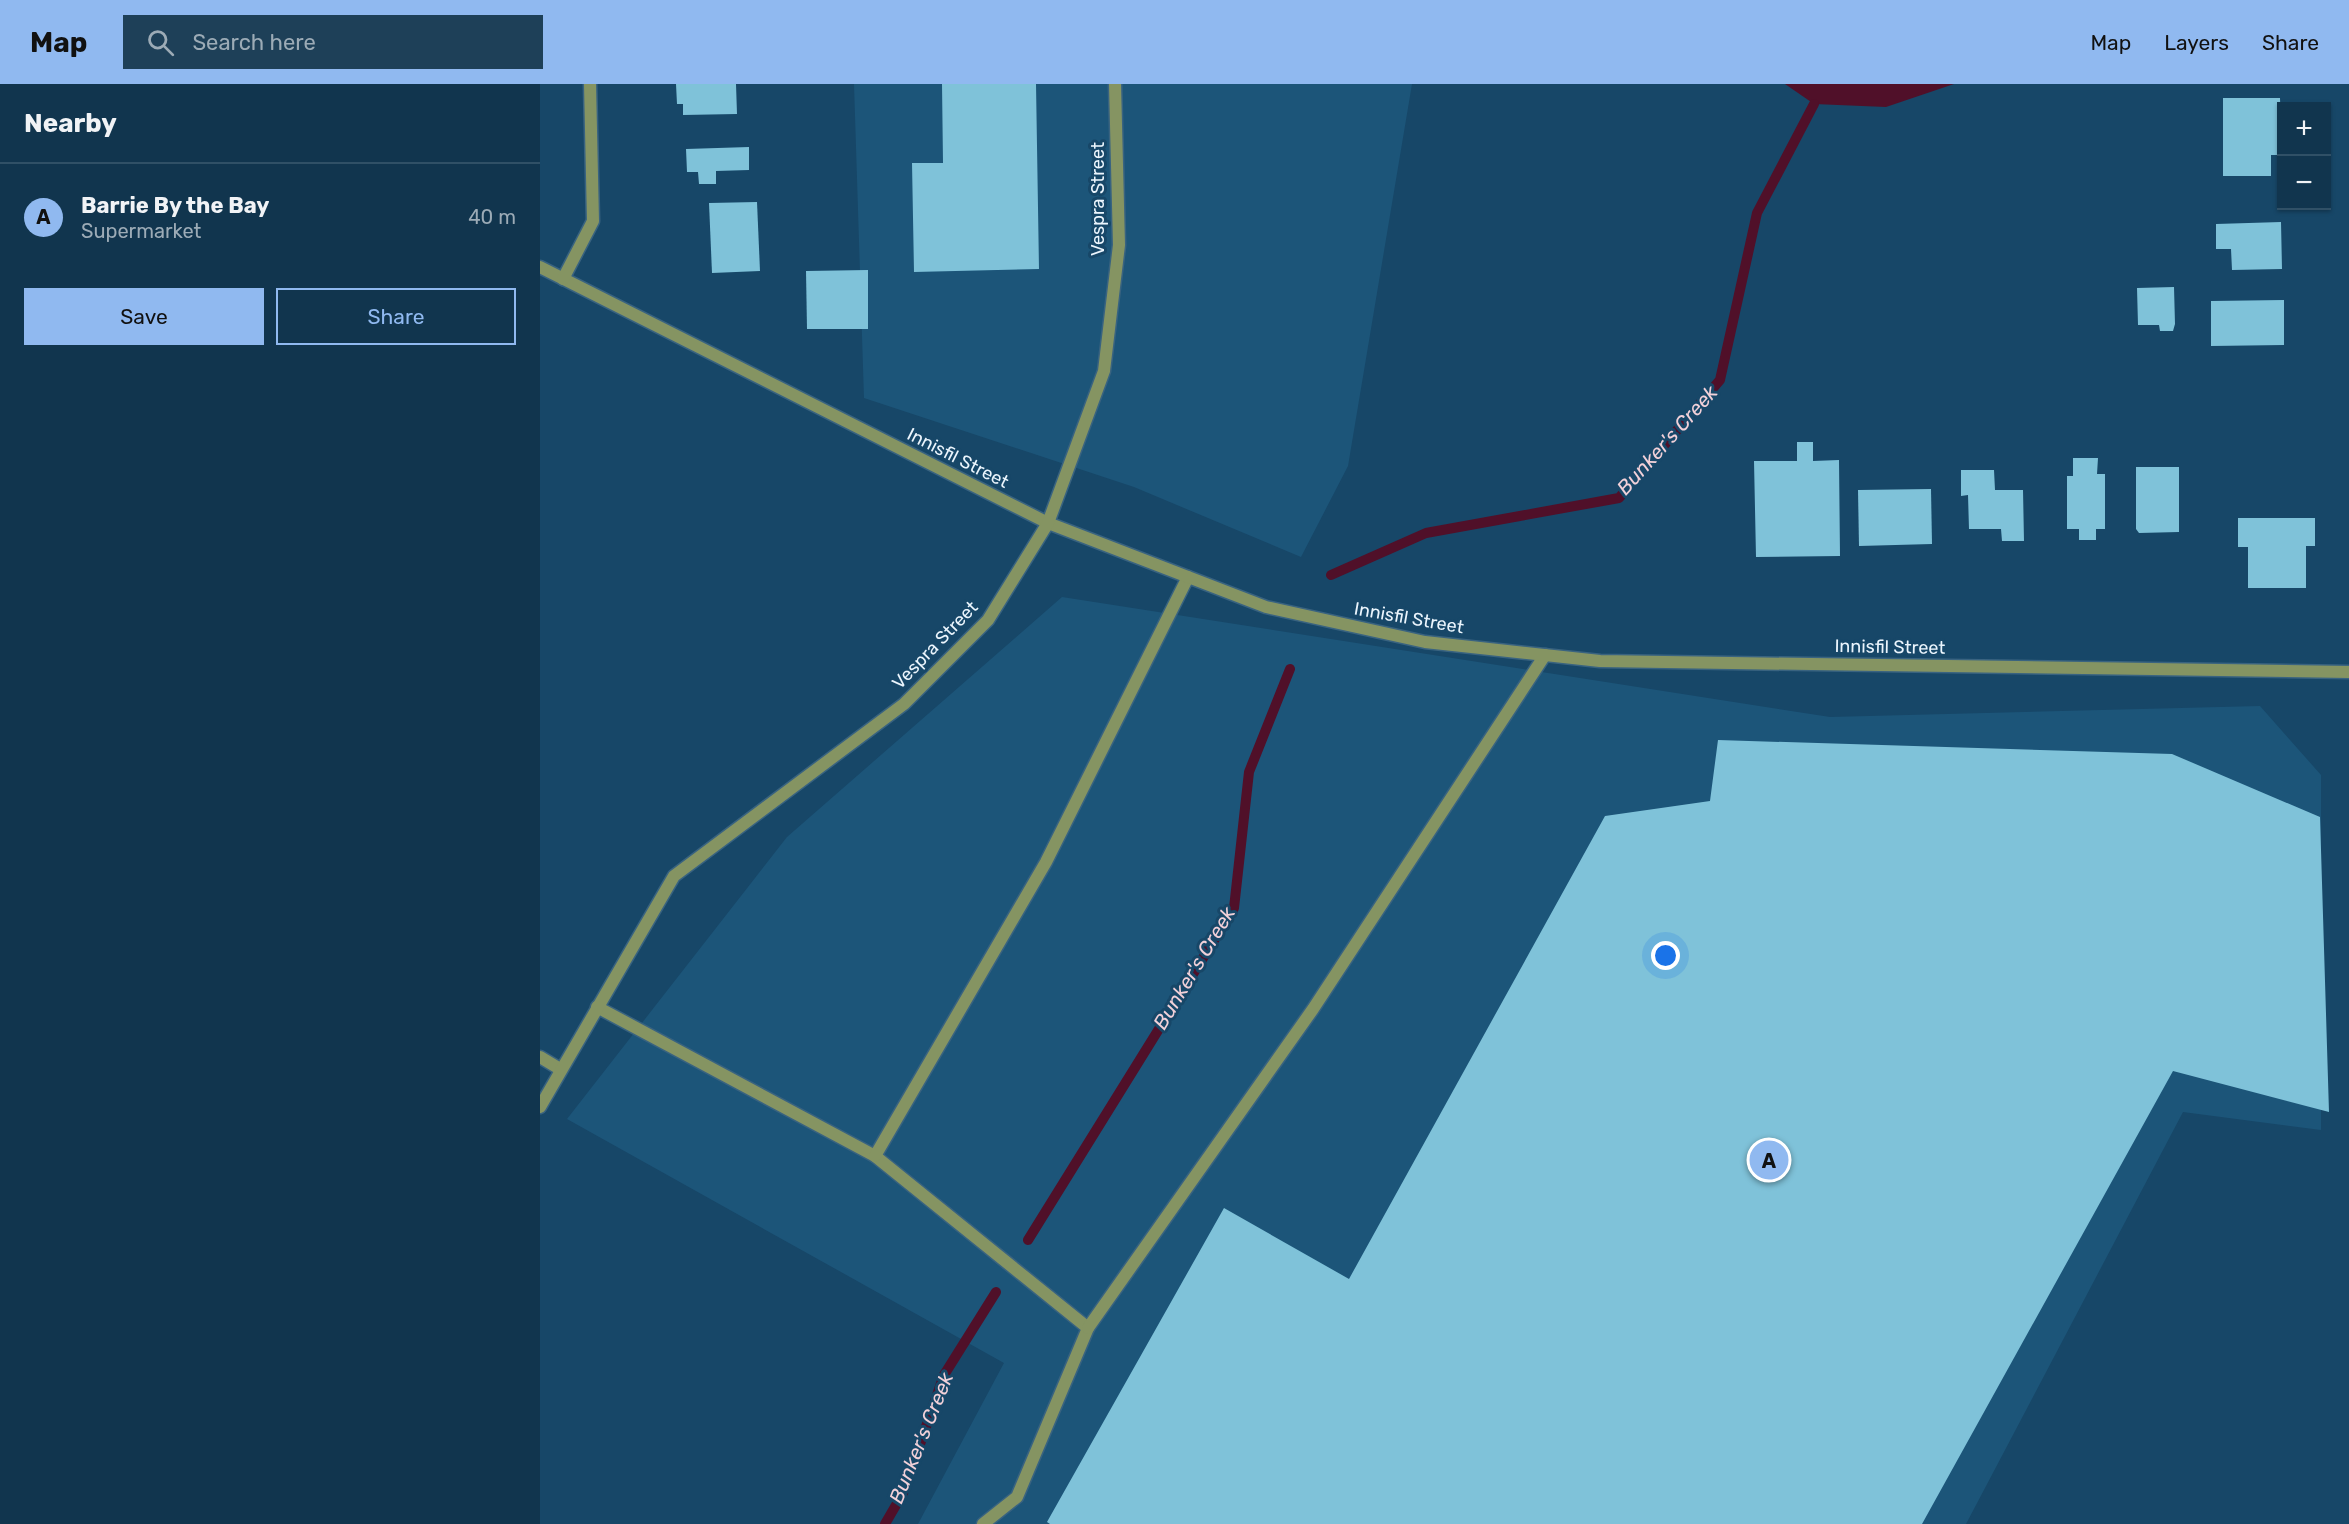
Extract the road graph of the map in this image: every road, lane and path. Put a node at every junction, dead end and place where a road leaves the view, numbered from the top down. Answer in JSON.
{"nodes":[{"id":1,"x":590,"y":84,"type":"edge"},
{"id":2,"x":1116,"y":84,"type":"edge"},
{"id":3,"x":540,"y":267,"type":"edge"},
{"id":4,"x":563,"y":279,"type":"junction"},
{"id":5,"x":1048,"y":523,"type":"junction"},
{"id":6,"x":1188,"y":577,"type":"junction"},
{"id":7,"x":1545,"y":655,"type":"junction"},
{"id":8,"x":2349,"y":672,"type":"edge"},
{"id":9,"x":597,"y":1006,"type":"junction"},
{"id":10,"x":540,"y":1057,"type":"edge"},
{"id":11,"x":560,"y":1069,"type":"junction"},
{"id":12,"x":540,"y":1107,"type":"edge"},
{"id":13,"x":875,"y":1156,"type":"junction"},
{"id":14,"x":1088,"y":1328,"type":"junction"},
{"id":15,"x":982,"y":1524,"type":"edge"}],
"edges":[{"from":1,"to":4,"type":"street"},
{"from":2,"to":5,"type":"street","name":"Vespra Street"},
{"from":3,"to":4,"type":"street","name":"Innisfil Street"},
{"from":4,"to":5,"type":"street","name":"Innisfil Street"},
{"from":5,"to":6,"type":"street","name":"Innisfil Street"},
{"from":5,"to":9,"type":"street","name":"Vespra Street"},
{"from":6,"to":7,"type":"street","name":"Innisfil Street"},
{"from":6,"to":13,"type":"street"},
{"from":7,"to":8,"type":"street","name":"Innisfil Street"},
{"from":7,"to":14,"type":"street"},
{"from":9,"to":11,"type":"street","name":"Vespra Street"},
{"from":9,"to":13,"type":"street"},
{"from":10,"to":11,"type":"street"},
{"from":11,"to":12,"type":"street","name":"Vespra Street"},
{"from":13,"to":14,"type":"street"},
{"from":14,"to":15,"type":"street"}]}
